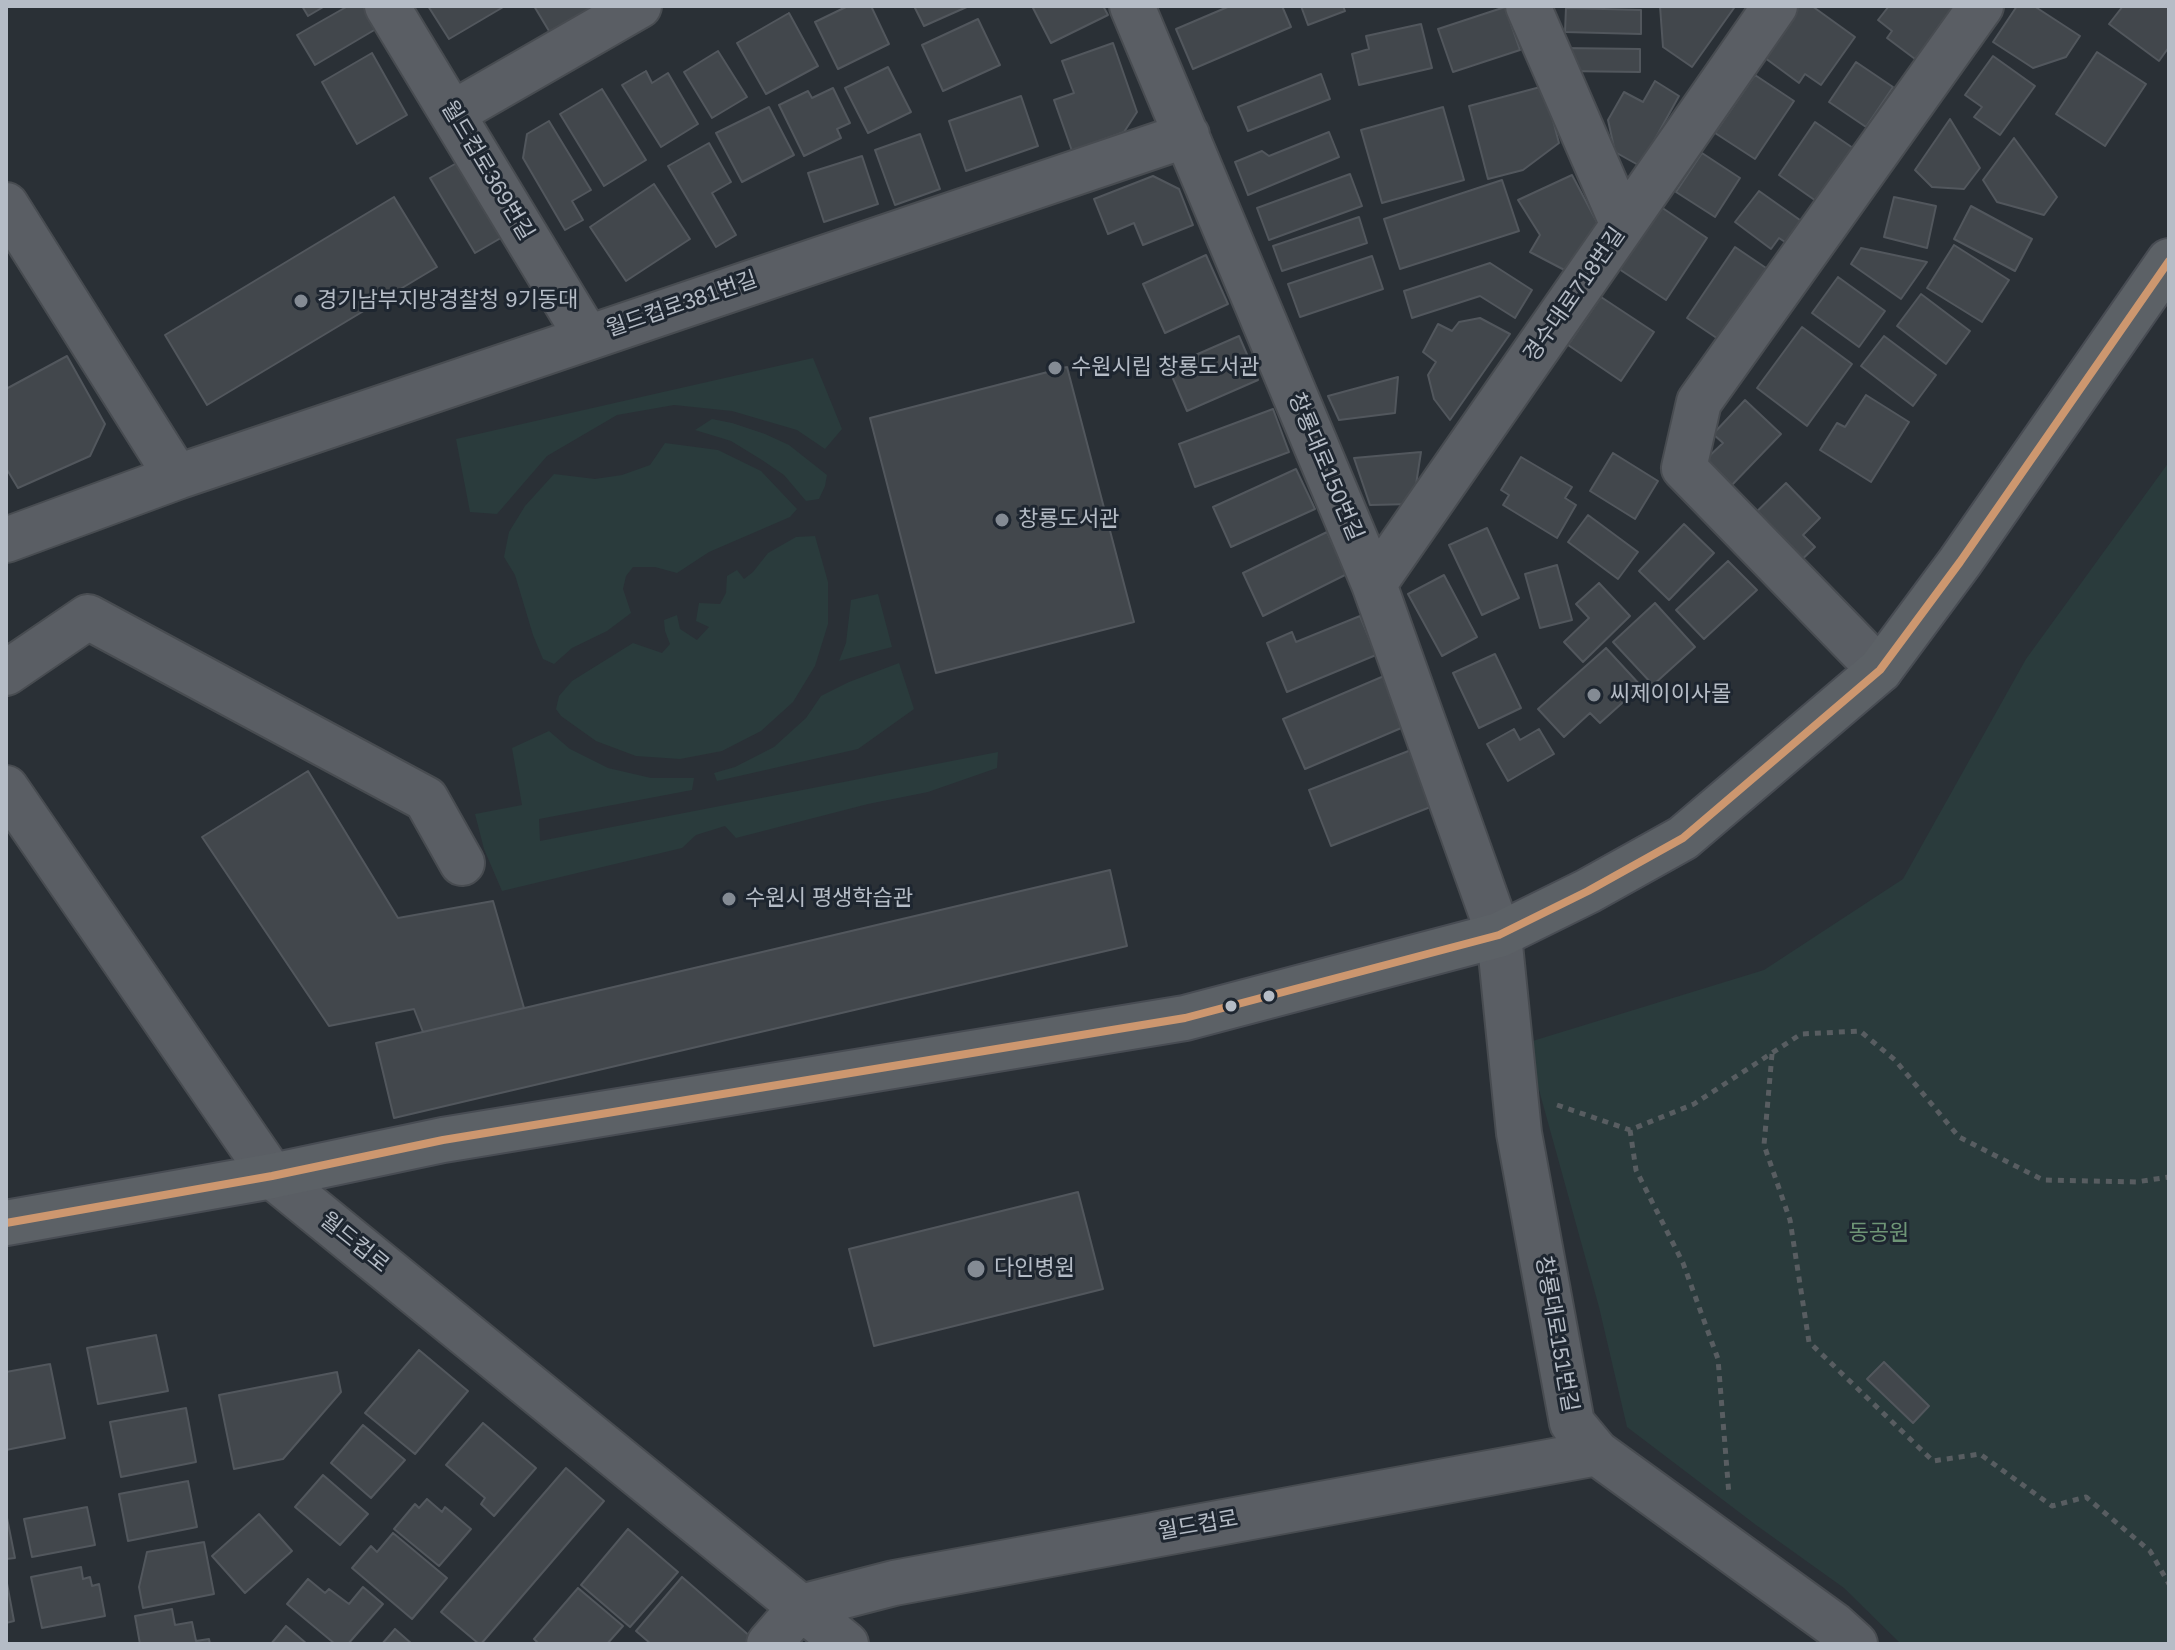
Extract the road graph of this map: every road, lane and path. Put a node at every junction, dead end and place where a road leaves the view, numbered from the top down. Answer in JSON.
{"nodes":[{"id":1,"x":387,"y":6,"type":"edge"},
{"id":2,"x":639,"y":6,"type":"edge"},
{"id":3,"x":1132,"y":6,"type":"edge"},
{"id":4,"x":1528,"y":6,"type":"edge"},
{"id":5,"x":1775,"y":6,"type":"edge"},
{"id":6,"x":1981,"y":6,"type":"edge"},
{"id":7,"x":453,"y":113,"type":"junction"},
{"id":8,"x":1187,"y":135,"type":"junction"},
{"id":9,"x":6,"y":205,"type":"edge"},
{"id":10,"x":1623,"y":225,"type":"junction"},
{"id":11,"x":2169,"y":261,"type":"edge"},
{"id":12,"x":587,"y":337,"type":"junction"},
{"id":13,"x":177,"y":477,"type":"junction"},
{"id":14,"x":6,"y":540,"type":"edge"},
{"id":15,"x":1374,"y":584,"type":"junction"},
{"id":16,"x":1880,"y":670,"type":"junction"},
{"id":17,"x":6,"y":673,"type":"edge"},
{"id":18,"x":6,"y":788,"type":"edge"},
{"id":19,"x":462,"y":863,"type":"dead end"},
{"id":20,"x":1499,"y":935,"type":"junction"},
{"id":21,"x":1772,"y":1054,"type":"junction"},
{"id":22,"x":1517,"y":1110,"type":"junction"},
{"id":23,"x":1630,"y":1130,"type":"junction"},
{"id":24,"x":272,"y":1176,"type":"junction"},
{"id":25,"x":2169,"y":1177,"type":"edge"},
{"id":26,"x":6,"y":1223,"type":"edge"},
{"id":27,"x":1597,"y":1453,"type":"junction"},
{"id":28,"x":1733,"y":1552,"type":"junction"},
{"id":29,"x":2169,"y":1584,"type":"edge"},
{"id":30,"x":801,"y":1607,"type":"junction"},
{"id":31,"x":1836,"y":1638,"type":"edge"},
{"id":32,"x":769,"y":1644,"type":"edge"},
{"id":33,"x":846,"y":1644,"type":"edge"}],
"edges":[{"from":1,"to":7,"type":"street","name":"월드컵로369번길"},
{"from":2,"to":7,"type":"street"},
{"from":3,"to":8,"type":"street","name":"창룡대로150번길"},
{"from":4,"to":10,"type":"street"},
{"from":5,"to":10,"type":"street","name":"경수대로718번길"},
{"from":6,"to":16,"type":"street"},
{"from":7,"to":12,"type":"street","name":"월드컵로369번길"},
{"from":8,"to":12,"type":"street","name":"월드컵로381번길"},
{"from":8,"to":15,"type":"street","name":"창룡대로150번길"},
{"from":9,"to":13,"type":"street"},
{"from":10,"to":15,"type":"street","name":"경수대로718번길"},
{"from":11,"to":16,"type":"main road"},
{"from":12,"to":13,"type":"street","name":"월드컵로381번길"},
{"from":13,"to":14,"type":"street","name":"월드컵로381번길"},
{"from":15,"to":20,"type":"street","name":"창룡대로150번길"},
{"from":16,"to":20,"type":"main road"},
{"from":17,"to":19,"type":"street"},
{"from":18,"to":24,"type":"street","name":"월드컵로"},
{"from":20,"to":22,"type":"street","name":"창룡대로151번길"},
{"from":20,"to":24,"type":"main road"},
{"from":21,"to":23,"type":"path"},
{"from":21,"to":25,"type":"path"},
{"from":21,"to":29,"type":"path"},
{"from":22,"to":23,"type":"path"},
{"from":22,"to":27,"type":"street","name":"창룡대로151번길"},
{"from":23,"to":28,"type":"path"},
{"from":24,"to":26,"type":"main road"},
{"from":24,"to":30,"type":"street","name":"월드컵로"},
{"from":27,"to":28,"type":"street","name":"창룡대로151번길"},
{"from":27,"to":30,"type":"street","name":"월드컵로"},
{"from":28,"to":31,"type":"street","name":"창룡대로151번길"},
{"from":30,"to":32,"type":"street"},
{"from":30,"to":33,"type":"street","name":"월드컵로"}]}
